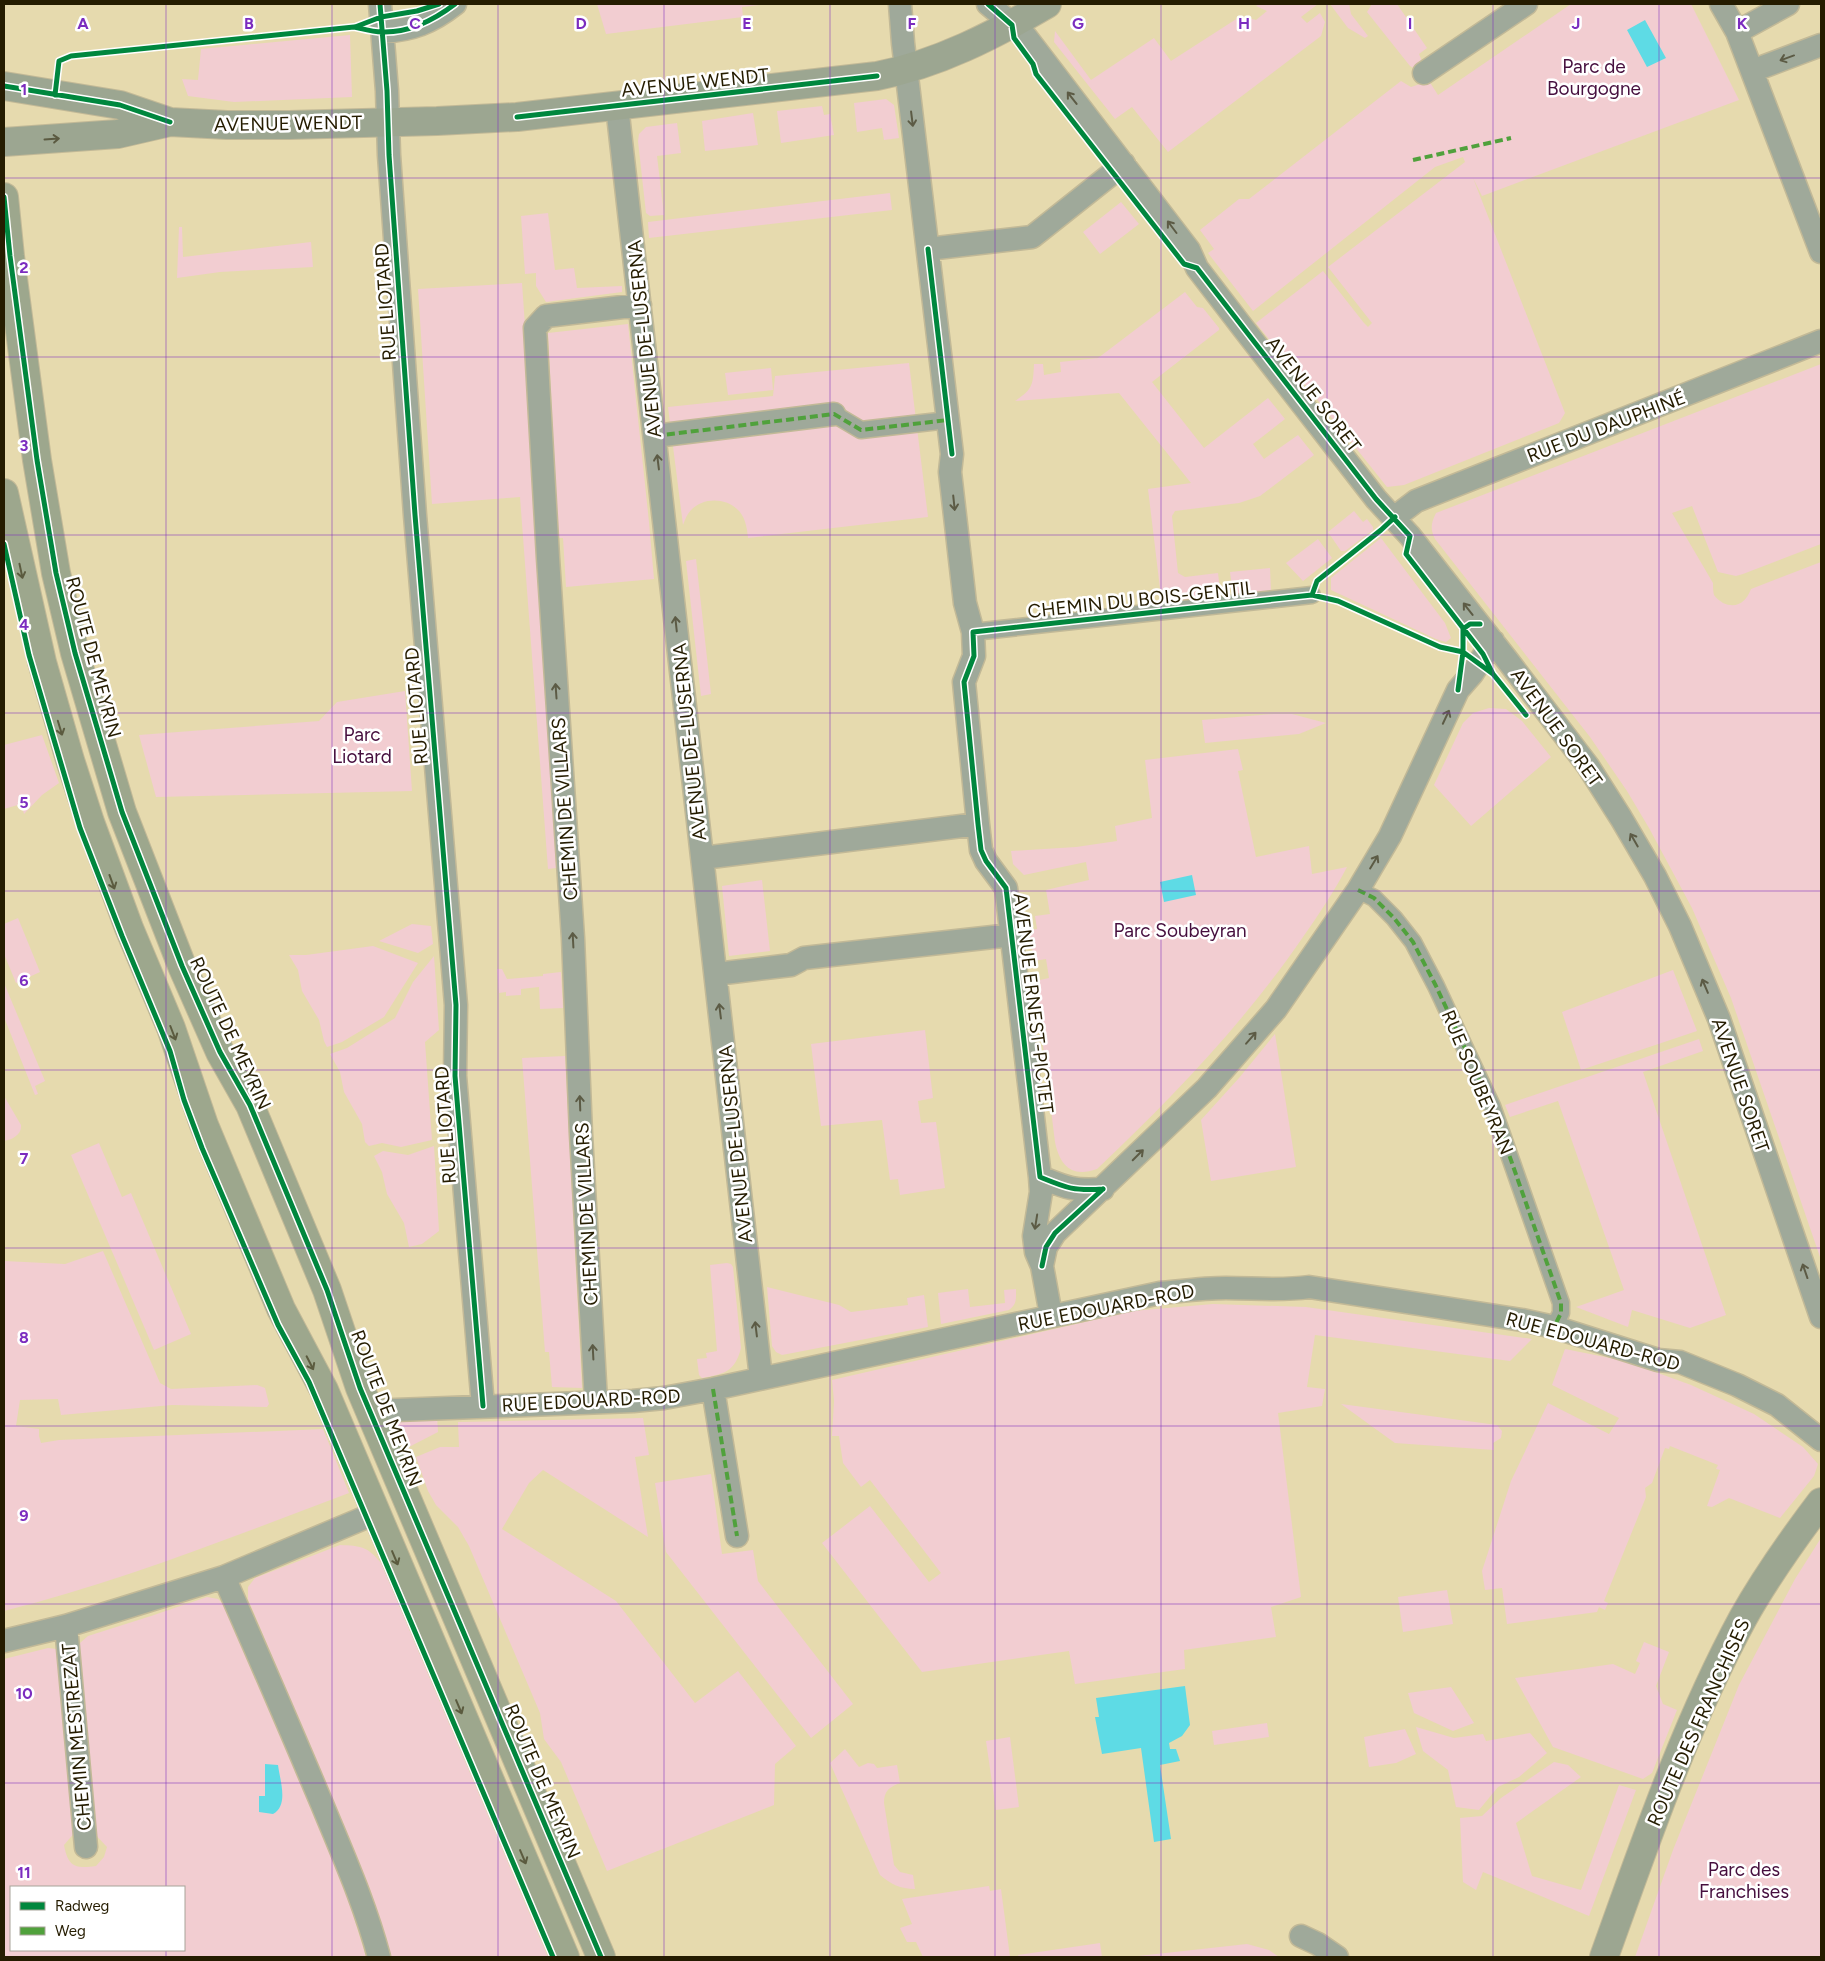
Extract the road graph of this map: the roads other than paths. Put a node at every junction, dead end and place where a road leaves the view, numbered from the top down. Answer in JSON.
{"nodes":[{"id":1,"x":380,"y":4,"type":"edge"},
{"id":2,"x":455,"y":4,"type":"edge"},
{"id":3,"x":900,"y":4,"type":"edge"},
{"id":4,"x":988,"y":4,"type":"edge"},
{"id":5,"x":1047,"y":4,"type":"edge"},
{"id":6,"x":1526,"y":4,"type":"edge"},
{"id":7,"x":1721,"y":4,"type":"edge"},
{"id":8,"x":1788,"y":4,"type":"edge"},
{"id":9,"x":1012,"y":24,"type":"junction"},
{"id":10,"x":382,"y":32,"type":"junction"},
{"id":11,"x":1737,"y":32,"type":"junction"},
{"id":12,"x":1821,"y":46,"type":"edge"},
{"id":13,"x":906,"y":70,"type":"junction"},
{"id":14,"x":1752,"y":71,"type":"junction"},
{"id":15,"x":1424,"y":73,"type":"dead end"},
{"id":16,"x":4,"y":86,"type":"edge"},
{"id":17,"x":617,"y":106,"type":"junction"},
{"id":18,"x":388,"y":121,"type":"junction"},
{"id":19,"x":170,"y":122,"type":"junction"},
{"id":20,"x":4,"y":142,"type":"edge"},
{"id":21,"x":1124,"y":164,"type":"junction"},
{"id":22,"x":4,"y":197,"type":"edge"},
{"id":23,"x":928,"y":249,"type":"junction"},
{"id":24,"x":1821,"y":252,"type":"edge"},
{"id":25,"x":640,"y":305,"type":"junction"},
{"id":26,"x":1821,"y":341,"type":"edge"},
{"id":27,"x":834,"y":414,"type":"joint"},
{"id":28,"x":948,"y":420,"type":"junction"},
{"id":29,"x":655,"y":436,"type":"junction"},
{"id":30,"x":4,"y":493,"type":"edge"},
{"id":31,"x":1395,"y":517,"type":"junction"},
{"id":32,"x":1312,"y":595,"type":"dead end"},
{"id":33,"x":973,"y":632,"type":"junction"},
{"id":34,"x":1493,"y":641,"type":"junction"},
{"id":35,"x":978,"y":824,"type":"junction"},
{"id":36,"x":702,"y":858,"type":"junction"},
{"id":37,"x":1358,"y":890,"type":"junction"},
{"id":38,"x":1011,"y":935,"type":"junction"},
{"id":39,"x":716,"y":974,"type":"junction"},
{"id":40,"x":1040,"y":1177,"type":"junction"},
{"id":41,"x":1103,"y":1189,"type":"junction"},
{"id":42,"x":1042,"y":1266,"type":"junction"},
{"id":43,"x":1050,"y":1316,"type":"junction"},
{"id":44,"x":1821,"y":1318,"type":"edge"},
{"id":45,"x":1554,"y":1327,"type":"junction"},
{"id":46,"x":761,"y":1378,"type":"junction"},
{"id":47,"x":713,"y":1389,"type":"junction"},
{"id":48,"x":596,"y":1401,"type":"junction"},
{"id":49,"x":483,"y":1406,"type":"junction"},
{"id":50,"x":369,"y":1411,"type":"junction"},
{"id":51,"x":1821,"y":1440,"type":"edge"},
{"id":52,"x":1821,"y":1502,"type":"edge"},
{"id":53,"x":371,"y":1515,"type":"junction"},
{"id":54,"x":736,"y":1536,"type":"dead end"},
{"id":55,"x":224,"y":1577,"type":"junction"},
{"id":56,"x":66,"y":1626,"type":"junction"},
{"id":57,"x":4,"y":1641,"type":"edge"},
{"id":58,"x":86,"y":1847,"type":"dead end"},
{"id":59,"x":1301,"y":1936,"type":"dead end"},
{"id":60,"x":379,"y":1957,"type":"edge"},
{"id":61,"x":565,"y":1957,"type":"edge"},
{"id":62,"x":602,"y":1957,"type":"edge"},
{"id":63,"x":1336,"y":1957,"type":"edge"},
{"id":64,"x":1604,"y":1957,"type":"edge"}],
"edges":[{"from":1,"to":10,"type":"street","name":"RUE LIOTARD"},
{"from":2,"to":10,"type":"street"},
{"from":3,"to":13,"type":"street","name":"AVENUE ERNEST-PICTET"},
{"from":4,"to":9,"type":"street","name":"AVENUE SORET"},
{"from":5,"to":9,"type":"main road","name":"AVENUE WENDT"},
{"from":6,"to":15,"type":"street"},
{"from":7,"to":11,"type":"street"},
{"from":8,"to":11,"type":"street"},
{"from":9,"to":13,"type":"main road","name":"AVENUE WENDT"},
{"from":21,"to":9,"type":"street","name":"AVENUE SORET","one_way":true},
{"from":10,"to":18,"type":"street","name":"RUE LIOTARD"},
{"from":11,"to":14,"type":"street"},
{"from":12,"to":14,"type":"street","one_way":true},
{"from":13,"to":17,"type":"main road","name":"AVENUE WENDT"},
{"from":13,"to":23,"type":"street","name":"AVENUE ERNEST-PICTET","one_way":true},
{"from":14,"to":24,"type":"street"},
{"from":16,"to":19,"type":"main road","name":"AVENUE WENDT"},
{"from":17,"to":18,"type":"main road","name":"AVENUE WENDT"},
{"from":17,"to":25,"type":"street","name":"AVENUE DE-LUSERNA"},
{"from":18,"to":19,"type":"main road","name":"AVENUE WENDT"},
{"from":18,"to":49,"type":"street","name":"RUE LIOTARD"},
{"from":20,"to":19,"type":"main road","name":"AVENUE WENDT","one_way":true},
{"from":21,"to":23,"type":"street"},
{"from":31,"to":21,"type":"street","name":"AVENUE SORET","one_way":true},
{"from":22,"to":50,"type":"main road","name":"ROUTE DE MEYRIN"},
{"from":23,"to":28,"type":"street","name":"AVENUE ERNEST-PICTET"},
{"from":25,"to":29,"type":"street","name":"AVENUE DE-LUSERNA"},
{"from":48,"to":25,"type":"street","name":"CHEMIN DE VILLARS","one_way":true},
{"from":26,"to":31,"type":"street","name":"RUE DU DAUPHINÉ"},
{"from":27,"to":28,"type":"street"},
{"from":27,"to":29,"type":"street"},
{"from":28,"to":33,"type":"street","name":"AVENUE ERNEST-PICTET","one_way":true},
{"from":36,"to":29,"type":"street","name":"AVENUE DE-LUSERNA","one_way":true},
{"from":30,"to":53,"type":"main road","one_way":true},
{"from":34,"to":31,"type":"street","name":"AVENUE SORET","one_way":true},
{"from":32,"to":33,"type":"street","name":"CHEMIN DU BOIS-GENTIL"},
{"from":33,"to":35,"type":"street","name":"AVENUE ERNEST-PICTET"},
{"from":37,"to":34,"type":"street","one_way":true},
{"from":44,"to":34,"type":"street","name":"AVENUE SORET","one_way":true},
{"from":35,"to":36,"type":"street"},
{"from":35,"to":38,"type":"street","name":"AVENUE ERNEST-PICTET"},
{"from":36,"to":39,"type":"street","name":"AVENUE DE-LUSERNA"},
{"from":41,"to":37,"type":"street","one_way":true},
{"from":37,"to":45,"type":"street","name":"RUE SOUBEYRAN"},
{"from":38,"to":39,"type":"street","name":"AVENUE ERNEST-PICTET"},
{"from":38,"to":40,"type":"street","name":"AVENUE ERNEST-PICTET"},
{"from":46,"to":39,"type":"street","name":"AVENUE DE-LUSERNA","one_way":true},
{"from":40,"to":41,"type":"street"},
{"from":40,"to":42,"type":"street","name":"AVENUE ERNEST-PICTET","one_way":true},
{"from":41,"to":42,"type":"street"},
{"from":42,"to":43,"type":"street","name":"AVENUE ERNEST-PICTET"},
{"from":43,"to":45,"type":"street","name":"RUE EDOUARD-ROD"},
{"from":43,"to":46,"type":"street","name":"RUE EDOUARD-ROD"},
{"from":45,"to":51,"type":"street","name":"RUE EDOUARD-ROD"},
{"from":46,"to":47,"type":"street","name":"RUE EDOUARD-ROD"},
{"from":47,"to":48,"type":"street","name":"RUE EDOUARD-ROD"},
{"from":47,"to":54,"type":"street"},
{"from":48,"to":49,"type":"street","name":"RUE EDOUARD-ROD"},
{"from":49,"to":50,"type":"street","name":"RUE EDOUARD-ROD"},
{"from":50,"to":62,"type":"main road","name":"ROUTE DE MEYRIN"},
{"from":52,"to":64,"type":"main road","name":"ROUTE DES FRANCHISES"},
{"from":53,"to":55,"type":"street"},
{"from":53,"to":61,"type":"main road","one_way":true},
{"from":55,"to":56,"type":"street"},
{"from":55,"to":60,"type":"street"},
{"from":56,"to":57,"type":"street"},
{"from":56,"to":58,"type":"street","name":"CHEMIN MESTREZAT"},
{"from":59,"to":63,"type":"street"}]}
